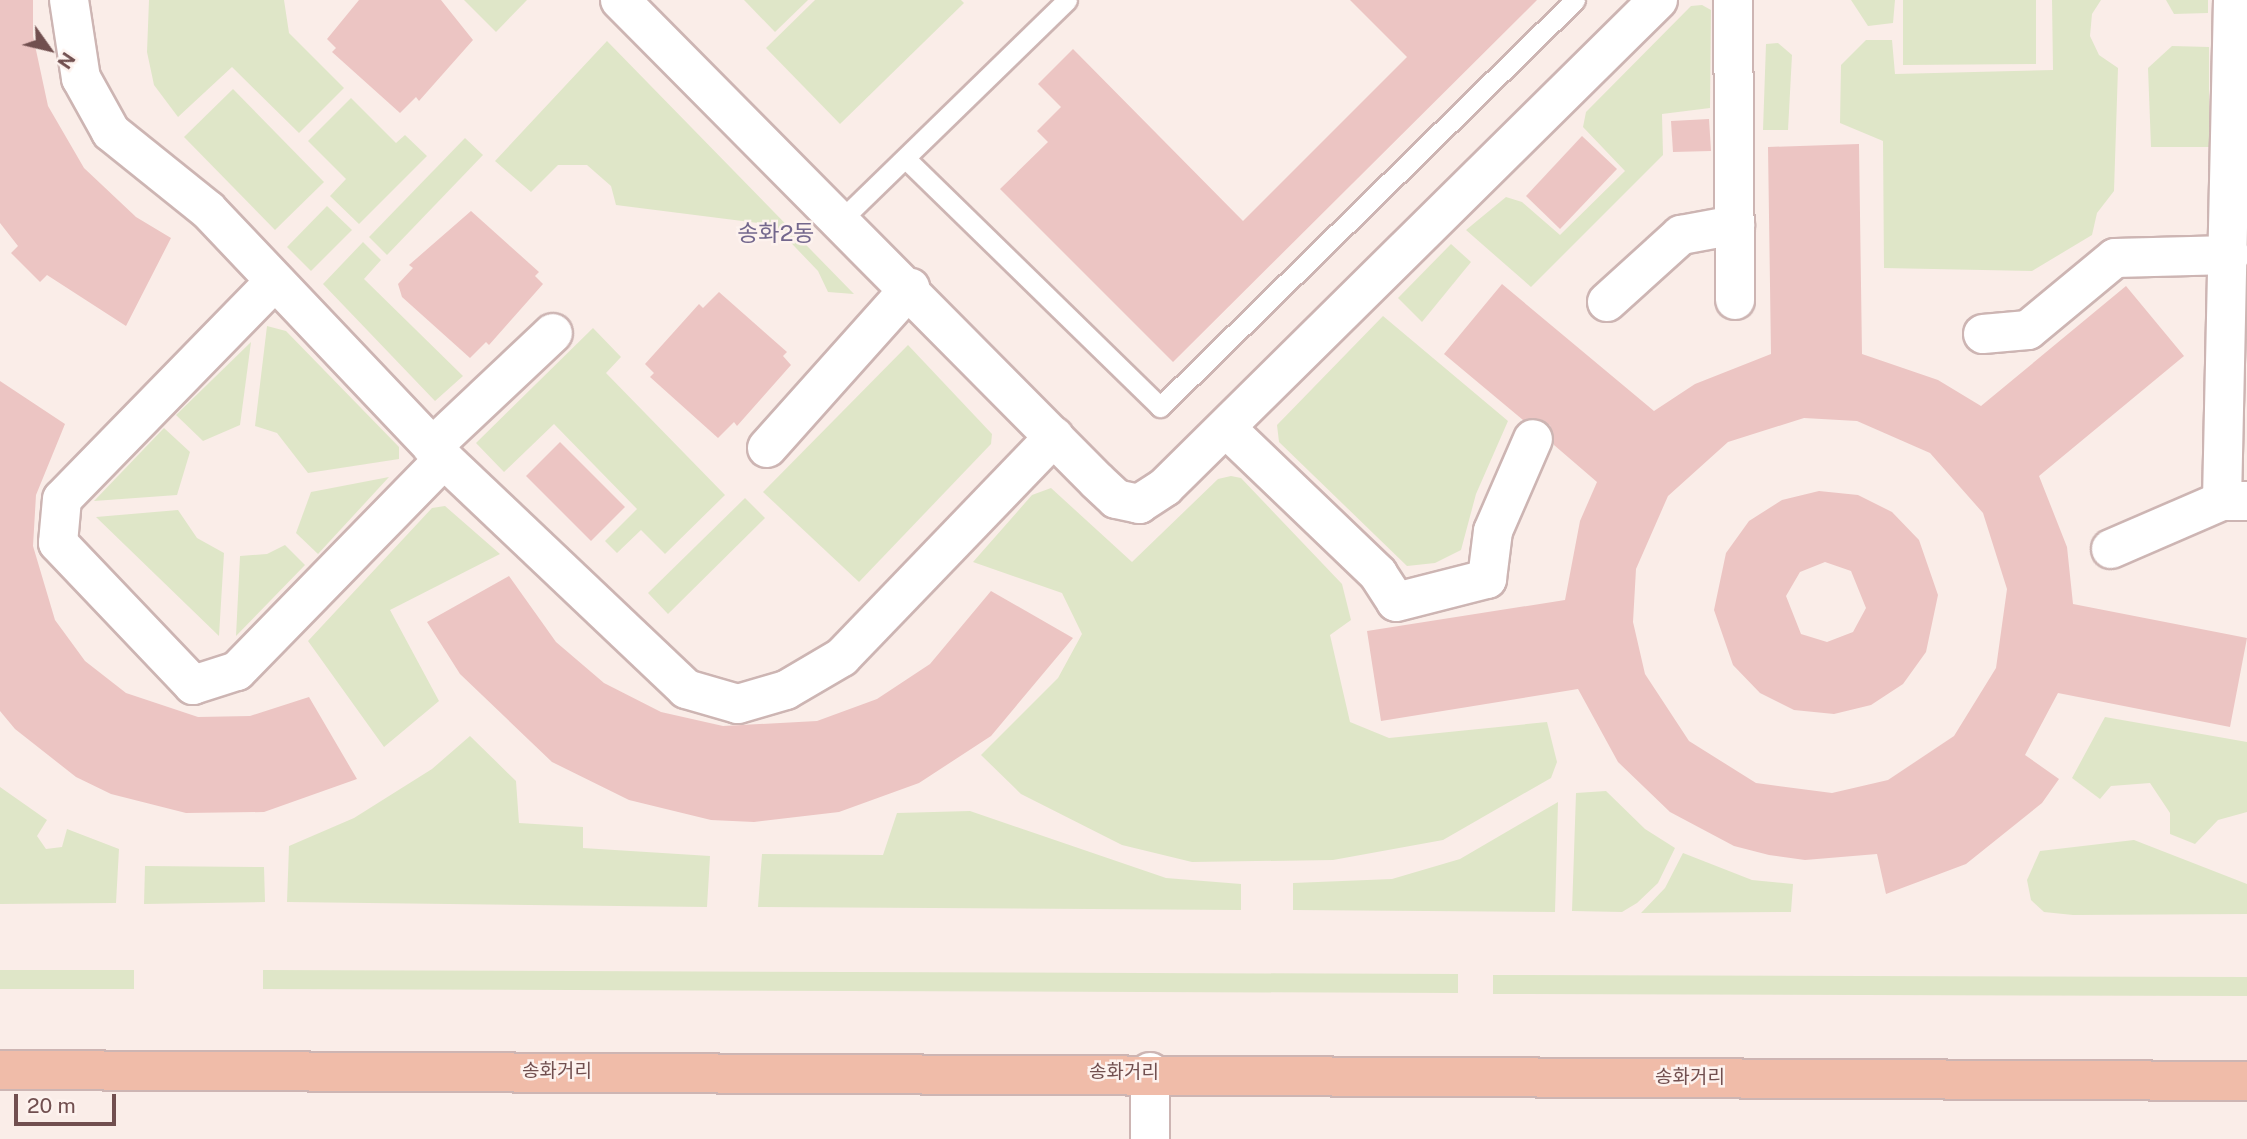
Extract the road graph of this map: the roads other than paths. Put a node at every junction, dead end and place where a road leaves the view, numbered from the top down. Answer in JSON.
{"nodes":[{"id":1,"x":69,"y":0,"type":"edge"},
{"id":2,"x":620,"y":0,"type":"edge"},
{"id":3,"x":1067,"y":0,"type":"edge"},
{"id":4,"x":1575,"y":0,"type":"edge"},
{"id":5,"x":1658,"y":0,"type":"edge"},
{"id":6,"x":1733,"y":0,"type":"edge"},
{"id":7,"x":2233,"y":0,"type":"edge"},
{"id":8,"x":906,"y":159,"type":"junction"},
{"id":9,"x":841,"y":219,"type":"junction"},
{"id":10,"x":1734,"y":225,"type":"junction"},
{"id":11,"x":2230,"y":256,"type":"junction"},
{"id":12,"x":274,"y":282,"type":"junction"},
{"id":13,"x":910,"y":288,"type":"junction"},
{"id":14,"x":1735,"y":300,"type":"dead end"},
{"id":15,"x":1606,"y":302,"type":"dead end"},
{"id":16,"x":553,"y":334,"type":"dead end"},
{"id":17,"x":1983,"y":334,"type":"dead end"},
{"id":18,"x":1226,"y":428,"type":"junction"},
{"id":19,"x":1054,"y":436,"type":"junction"},
{"id":20,"x":1533,"y":439,"type":"dead end"},
{"id":21,"x":767,"y":448,"type":"dead end"},
{"id":22,"x":438,"y":453,"type":"junction"},
{"id":23,"x":2235,"y":501,"type":"edge"},
{"id":24,"x":2111,"y":549,"type":"dead end"},
{"id":25,"x":0,"y":1070,"type":"edge"},
{"id":26,"x":1150,"y":1072,"type":"junction"},
{"id":27,"x":2247,"y":1081,"type":"edge"},
{"id":28,"x":1150,"y":1139,"type":"edge"}],
"edges":[{"from":1,"to":12,"type":"street"},
{"from":2,"to":9,"type":"street"},
{"from":3,"to":8,"type":"lane"},
{"from":4,"to":8,"type":"lane"},
{"from":5,"to":18,"type":"street"},
{"from":6,"to":10,"type":"street"},
{"from":7,"to":11,"type":"street"},
{"from":8,"to":9,"type":"lane"},
{"from":9,"to":13,"type":"street"},
{"from":10,"to":14,"type":"street"},
{"from":10,"to":15,"type":"street"},
{"from":11,"to":17,"type":"street"},
{"from":11,"to":23,"type":"street"},
{"from":12,"to":22,"type":"street"},
{"from":12,"to":22,"type":"street"},
{"from":13,"to":19,"type":"street"},
{"from":13,"to":21,"type":"street"},
{"from":16,"to":22,"type":"street"},
{"from":18,"to":19,"type":"street"},
{"from":18,"to":20,"type":"street"},
{"from":19,"to":22,"type":"street"},
{"from":23,"to":24,"type":"street"},
{"from":25,"to":26,"type":"main road","name":"송화거리"},
{"from":26,"to":27,"type":"main road","name":"송화거리"},
{"from":26,"to":28,"type":"street"}]}
